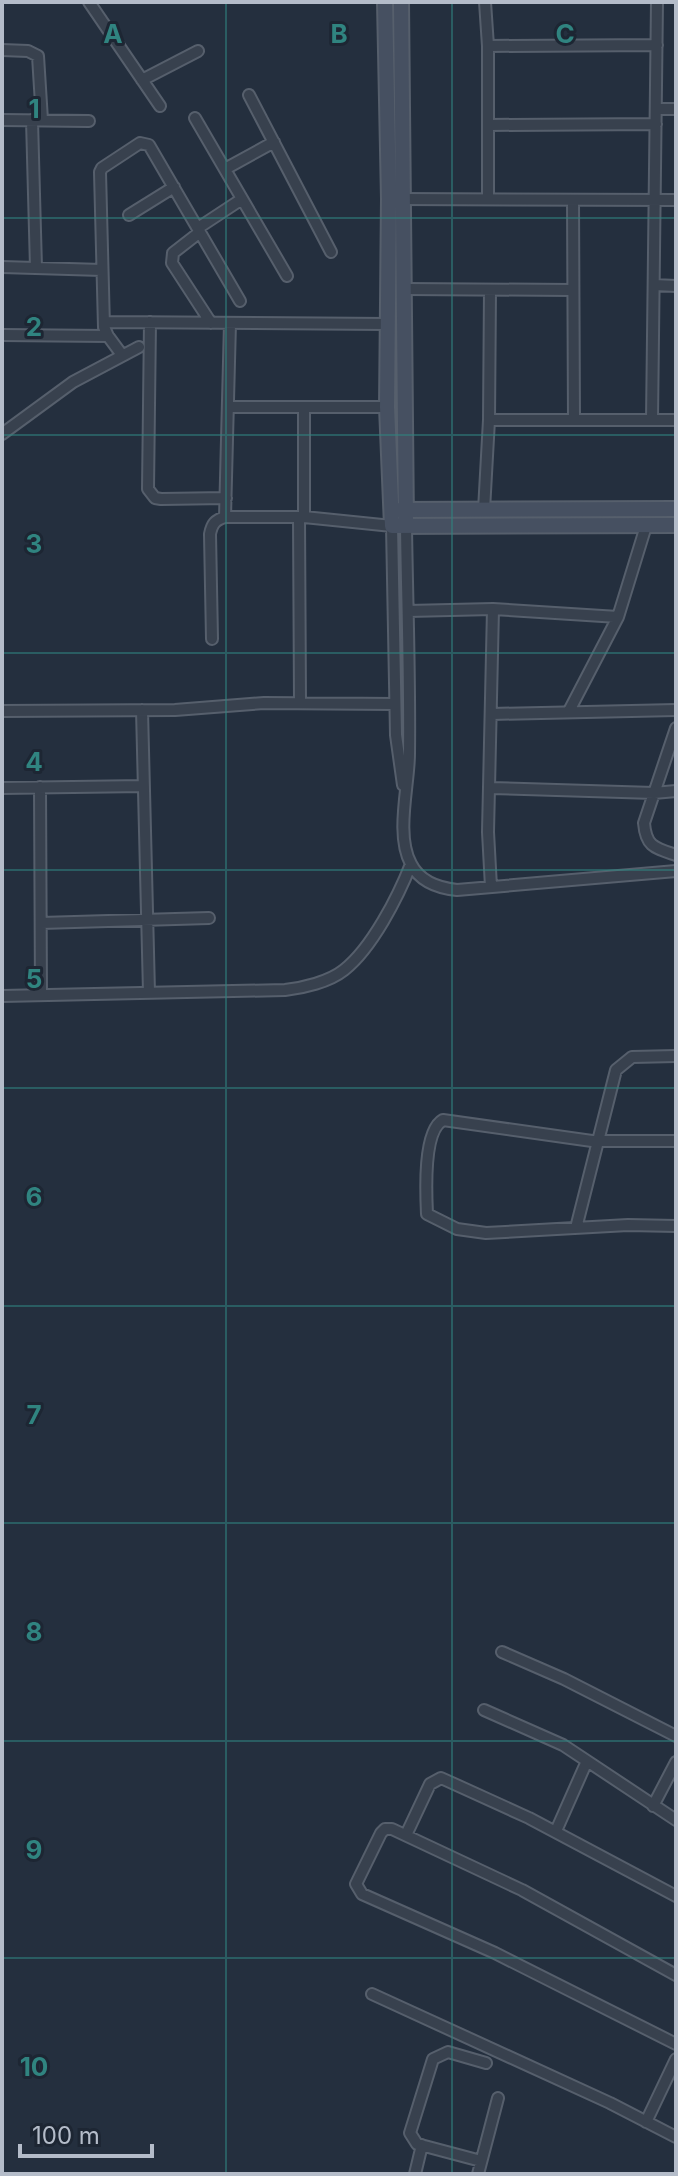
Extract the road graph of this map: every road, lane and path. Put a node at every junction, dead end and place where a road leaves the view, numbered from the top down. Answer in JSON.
{"nodes":[{"id":1,"x":89,"y":2,"type":"edge"},
{"id":2,"x":385,"y":2,"type":"edge"},
{"id":3,"x":401,"y":2,"type":"edge"},
{"id":4,"x":485,"y":2,"type":"edge"},
{"id":5,"x":657,"y":2,"type":"edge"},
{"id":6,"x":657,"y":45,"type":"junction"},
{"id":7,"x":488,"y":46,"type":"junction"},
{"id":8,"x":2,"y":50,"type":"edge"},
{"id":9,"x":198,"y":51,"type":"dead end"},
{"id":10,"x":142,"y":80,"type":"junction"},
{"id":11,"x":249,"y":95,"type":"dead end"},
{"id":12,"x":160,"y":106,"type":"dead end"},
{"id":13,"x":656,"y":109,"type":"junction"},
{"id":14,"x":676,"y":109,"type":"edge"},
{"id":15,"x":195,"y":118,"type":"dead end"},
{"id":16,"x":2,"y":120,"type":"edge"},
{"id":17,"x":37,"y":120,"type":"junction"},
{"id":18,"x":89,"y":121,"type":"dead end"},
{"id":19,"x":656,"y":124,"type":"junction"},
{"id":20,"x":489,"y":125,"type":"junction"},
{"id":21,"x":274,"y":142,"type":"junction"},
{"id":22,"x":225,"y":169,"type":"junction"},
{"id":23,"x":174,"y":187,"type":"junction"},
{"id":24,"x":242,"y":199,"type":"junction"},
{"id":25,"x":389,"y":199,"type":"junction"},
{"id":26,"x":405,"y":199,"type":"junction"},
{"id":27,"x":488,"y":199,"type":"junction"},
{"id":28,"x":573,"y":200,"type":"junction"},
{"id":29,"x":655,"y":200,"type":"junction"},
{"id":30,"x":676,"y":200,"type":"edge"},
{"id":31,"x":129,"y":215,"type":"dead end"},
{"id":32,"x":199,"y":230,"type":"junction"},
{"id":33,"x":331,"y":252,"type":"dead end"},
{"id":34,"x":2,"y":267,"type":"edge"},
{"id":35,"x":36,"y":268,"type":"junction"},
{"id":36,"x":102,"y":270,"type":"junction"},
{"id":37,"x":287,"y":276,"type":"dead end"},
{"id":38,"x":654,"y":285,"type":"junction"},
{"id":39,"x":676,"y":286,"type":"edge"},
{"id":40,"x":405,"y":289,"type":"junction"},
{"id":41,"x":490,"y":290,"type":"junction"},
{"id":42,"x":572,"y":290,"type":"junction"},
{"id":43,"x":240,"y":301,"type":"dead end"},
{"id":44,"x":104,"y":322,"type":"junction"},
{"id":45,"x":150,"y":322,"type":"junction"},
{"id":46,"x":211,"y":323,"type":"junction"},
{"id":47,"x":230,"y":323,"type":"junction"},
{"id":48,"x":387,"y":324,"type":"junction"},
{"id":49,"x":2,"y":335,"type":"edge"},
{"id":50,"x":108,"y":336,"type":"junction"},
{"id":51,"x":139,"y":347,"type":"dead end"},
{"id":52,"x":122,"y":355,"type":"junction"},
{"id":53,"x":228,"y":407,"type":"junction"},
{"id":54,"x":304,"y":407,"type":"junction"},
{"id":55,"x":387,"y":407,"type":"junction"},
{"id":56,"x":489,"y":420,"type":"junction"},
{"id":57,"x":574,"y":420,"type":"junction"},
{"id":58,"x":652,"y":420,"type":"junction"},
{"id":59,"x":676,"y":420,"type":"edge"},
{"id":60,"x":2,"y":434,"type":"edge"},
{"id":61,"x":226,"y":498,"type":"junction"},
{"id":62,"x":676,"y":509,"type":"edge"},
{"id":63,"x":399,"y":510,"type":"junction"},
{"id":64,"x":484,"y":510,"type":"junction"},
{"id":65,"x":225,"y":517,"type":"junction"},
{"id":66,"x":302,"y":517,"type":"junction"},
{"id":67,"x":676,"y":525,"type":"edge"},
{"id":68,"x":399,"y":526,"type":"junction"},
{"id":69,"x":646,"y":526,"type":"junction"},
{"id":70,"x":493,"y":609,"type":"junction"},
{"id":71,"x":408,"y":611,"type":"junction"},
{"id":72,"x":618,"y":617,"type":"junction"},
{"id":73,"x":212,"y":639,"type":"dead end"},
{"id":74,"x":300,"y":702,"type":"junction"},
{"id":75,"x":395,"y":704,"type":"junction"},
{"id":76,"x":142,"y":710,"type":"junction"},
{"id":77,"x":676,"y":710,"type":"edge"},
{"id":78,"x":2,"y":711,"type":"edge"},
{"id":79,"x":569,"y":711,"type":"junction"},
{"id":80,"x":492,"y":714,"type":"junction"},
{"id":81,"x":676,"y":728,"type":"edge"},
{"id":82,"x":144,"y":786,"type":"junction"},
{"id":83,"x":40,"y":787,"type":"junction"},
{"id":84,"x":2,"y":788,"type":"edge"},
{"id":85,"x":490,"y":788,"type":"junction"},
{"id":86,"x":676,"y":791,"type":"edge"},
{"id":87,"x":654,"y":793,"type":"junction"},
{"id":88,"x":405,"y":795,"type":"junction"},
{"id":89,"x":676,"y":855,"type":"edge"},
{"id":90,"x":411,"y":864,"type":"junction"},
{"id":91,"x":676,"y":871,"type":"edge"},
{"id":92,"x":491,"y":887,"type":"junction"},
{"id":93,"x":209,"y":918,"type":"dead end"},
{"id":94,"x":147,"y":920,"type":"junction"},
{"id":95,"x":41,"y":923,"type":"junction"},
{"id":96,"x":149,"y":992,"type":"junction"},
{"id":97,"x":41,"y":995,"type":"junction"},
{"id":98,"x":2,"y":996,"type":"edge"},
{"id":99,"x":676,"y":1056,"type":"edge"},
{"id":100,"x":599,"y":1141,"type":"junction"},
{"id":101,"x":676,"y":1141,"type":"edge"},
{"id":102,"x":676,"y":1226,"type":"edge"},
{"id":103,"x":576,"y":1228,"type":"junction"},
{"id":104,"x":502,"y":1652,"type":"dead end"},
{"id":105,"x":484,"y":1710,"type":"dead end"},
{"id":106,"x":676,"y":1736,"type":"edge"},
{"id":107,"x":587,"y":1761,"type":"junction"},
{"id":108,"x":676,"y":1762,"type":"edge"},
{"id":109,"x":653,"y":1806,"type":"junction"},
{"id":110,"x":676,"y":1820,"type":"edge"},
{"id":111,"x":556,"y":1831,"type":"junction"},
{"id":112,"x":406,"y":1835,"type":"junction"},
{"id":113,"x":676,"y":1896,"type":"edge"},
{"id":114,"x":676,"y":1975,"type":"edge"},
{"id":115,"x":372,"y":1994,"type":"dead end"},
{"id":116,"x":676,"y":2044,"type":"edge"},
{"id":117,"x":676,"y":2059,"type":"edge"},
{"id":118,"x":486,"y":2063,"type":"dead end"},
{"id":119,"x":498,"y":2098,"type":"dead end"},
{"id":120,"x":646,"y":2122,"type":"junction"},
{"id":121,"x":676,"y":2137,"type":"edge"},
{"id":122,"x":422,"y":2145,"type":"junction"},
{"id":123,"x":481,"y":2161,"type":"junction"},
{"id":124,"x":415,"y":2174,"type":"edge"},
{"id":125,"x":478,"y":2174,"type":"edge"}],
"edges":[{"from":1,"to":10,"type":"street"},
{"from":2,"to":25,"type":"street"},
{"from":3,"to":26,"type":"street"},
{"from":4,"to":7,"type":"street"},
{"from":5,"to":6,"type":"street"},
{"from":6,"to":7,"type":"street"},
{"from":6,"to":13,"type":"street"},
{"from":7,"to":20,"type":"street"},
{"from":8,"to":17,"type":"street"},
{"from":9,"to":10,"type":"street"},
{"from":10,"to":12,"type":"street"},
{"from":11,"to":21,"type":"street"},
{"from":13,"to":14,"type":"street"},
{"from":13,"to":19,"type":"street"},
{"from":15,"to":22,"type":"street"},
{"from":16,"to":17,"type":"street"},
{"from":17,"to":18,"type":"street"},
{"from":17,"to":35,"type":"street"},
{"from":19,"to":20,"type":"street"},
{"from":19,"to":29,"type":"street"},
{"from":20,"to":27,"type":"street"},
{"from":21,"to":22,"type":"street"},
{"from":21,"to":33,"type":"street"},
{"from":22,"to":24,"type":"street"},
{"from":23,"to":31,"type":"street"},
{"from":23,"to":32,"type":"street"},
{"from":23,"to":36,"type":"street"},
{"from":24,"to":32,"type":"street"},
{"from":24,"to":37,"type":"street"},
{"from":25,"to":26,"type":"street"},
{"from":25,"to":48,"type":"street"},
{"from":26,"to":27,"type":"street"},
{"from":26,"to":40,"type":"street"},
{"from":27,"to":28,"type":"street"},
{"from":28,"to":29,"type":"street"},
{"from":28,"to":42,"type":"street"},
{"from":29,"to":30,"type":"street"},
{"from":29,"to":38,"type":"street"},
{"from":32,"to":43,"type":"street"},
{"from":32,"to":46,"type":"street"},
{"from":34,"to":35,"type":"street"},
{"from":35,"to":36,"type":"street"},
{"from":36,"to":44,"type":"street"},
{"from":38,"to":39,"type":"street"},
{"from":38,"to":58,"type":"street"},
{"from":40,"to":41,"type":"street"},
{"from":40,"to":63,"type":"street"},
{"from":41,"to":42,"type":"street"},
{"from":41,"to":56,"type":"street"},
{"from":42,"to":57,"type":"street"},
{"from":44,"to":45,"type":"street"},
{"from":44,"to":50,"type":"street"},
{"from":45,"to":46,"type":"street"},
{"from":45,"to":61,"type":"street"},
{"from":46,"to":47,"type":"street"},
{"from":47,"to":48,"type":"street"},
{"from":47,"to":53,"type":"street"},
{"from":48,"to":55,"type":"street"},
{"from":49,"to":50,"type":"street"},
{"from":50,"to":52,"type":"street"},
{"from":51,"to":52,"type":"street"},
{"from":52,"to":60,"type":"street"},
{"from":53,"to":54,"type":"street"},
{"from":53,"to":61,"type":"street"},
{"from":54,"to":55,"type":"street"},
{"from":54,"to":66,"type":"street"},
{"from":55,"to":63,"type":"street"},
{"from":56,"to":57,"type":"street"},
{"from":56,"to":64,"type":"street"},
{"from":57,"to":58,"type":"street"},
{"from":58,"to":59,"type":"street"},
{"from":61,"to":65,"type":"street"},
{"from":62,"to":64,"type":"street"},
{"from":63,"to":64,"type":"street"},
{"from":63,"to":68,"type":"street"},
{"from":65,"to":66,"type":"street"},
{"from":65,"to":73,"type":"street"},
{"from":66,"to":68,"type":"street"},
{"from":66,"to":74,"type":"street"},
{"from":67,"to":69,"type":"street"},
{"from":68,"to":69,"type":"street"},
{"from":68,"to":71,"type":"street"},
{"from":68,"to":75,"type":"street"},
{"from":69,"to":72,"type":"street"},
{"from":70,"to":71,"type":"street"},
{"from":70,"to":72,"type":"street"},
{"from":70,"to":80,"type":"street"},
{"from":71,"to":88,"type":"street"},
{"from":72,"to":79,"type":"street"},
{"from":74,"to":75,"type":"street"},
{"from":74,"to":76,"type":"street"},
{"from":75,"to":88,"type":"street"},
{"from":76,"to":78,"type":"street"},
{"from":76,"to":82,"type":"street"},
{"from":77,"to":79,"type":"street"},
{"from":79,"to":80,"type":"street"},
{"from":80,"to":85,"type":"street"},
{"from":81,"to":87,"type":"street"},
{"from":82,"to":83,"type":"street"},
{"from":82,"to":94,"type":"street"},
{"from":83,"to":84,"type":"street"},
{"from":83,"to":95,"type":"street"},
{"from":85,"to":87,"type":"street"},
{"from":85,"to":92,"type":"street"},
{"from":86,"to":87,"type":"street"},
{"from":87,"to":89,"type":"street"},
{"from":88,"to":90,"type":"street"},
{"from":90,"to":92,"type":"street"},
{"from":90,"to":96,"type":"street"},
{"from":91,"to":92,"type":"street"},
{"from":93,"to":94,"type":"street"},
{"from":94,"to":95,"type":"street"},
{"from":94,"to":96,"type":"street"},
{"from":95,"to":97,"type":"street"},
{"from":96,"to":97,"type":"street"},
{"from":97,"to":98,"type":"street"},
{"from":99,"to":100,"type":"street"},
{"from":100,"to":101,"type":"street"},
{"from":100,"to":103,"type":"street"},
{"from":100,"to":103,"type":"street"},
{"from":102,"to":103,"type":"street"},
{"from":104,"to":106,"type":"street"},
{"from":105,"to":107,"type":"street"},
{"from":107,"to":109,"type":"street"},
{"from":107,"to":111,"type":"street"},
{"from":108,"to":109,"type":"street"},
{"from":109,"to":110,"type":"street"},
{"from":111,"to":112,"type":"street"},
{"from":111,"to":113,"type":"street"},
{"from":112,"to":114,"type":"street"},
{"from":112,"to":116,"type":"street"},
{"from":115,"to":120,"type":"street"},
{"from":117,"to":120,"type":"street"},
{"from":118,"to":122,"type":"street"},
{"from":119,"to":123,"type":"street"},
{"from":120,"to":121,"type":"street"},
{"from":122,"to":123,"type":"street"},
{"from":122,"to":124,"type":"street"},
{"from":123,"to":125,"type":"street"}]}
